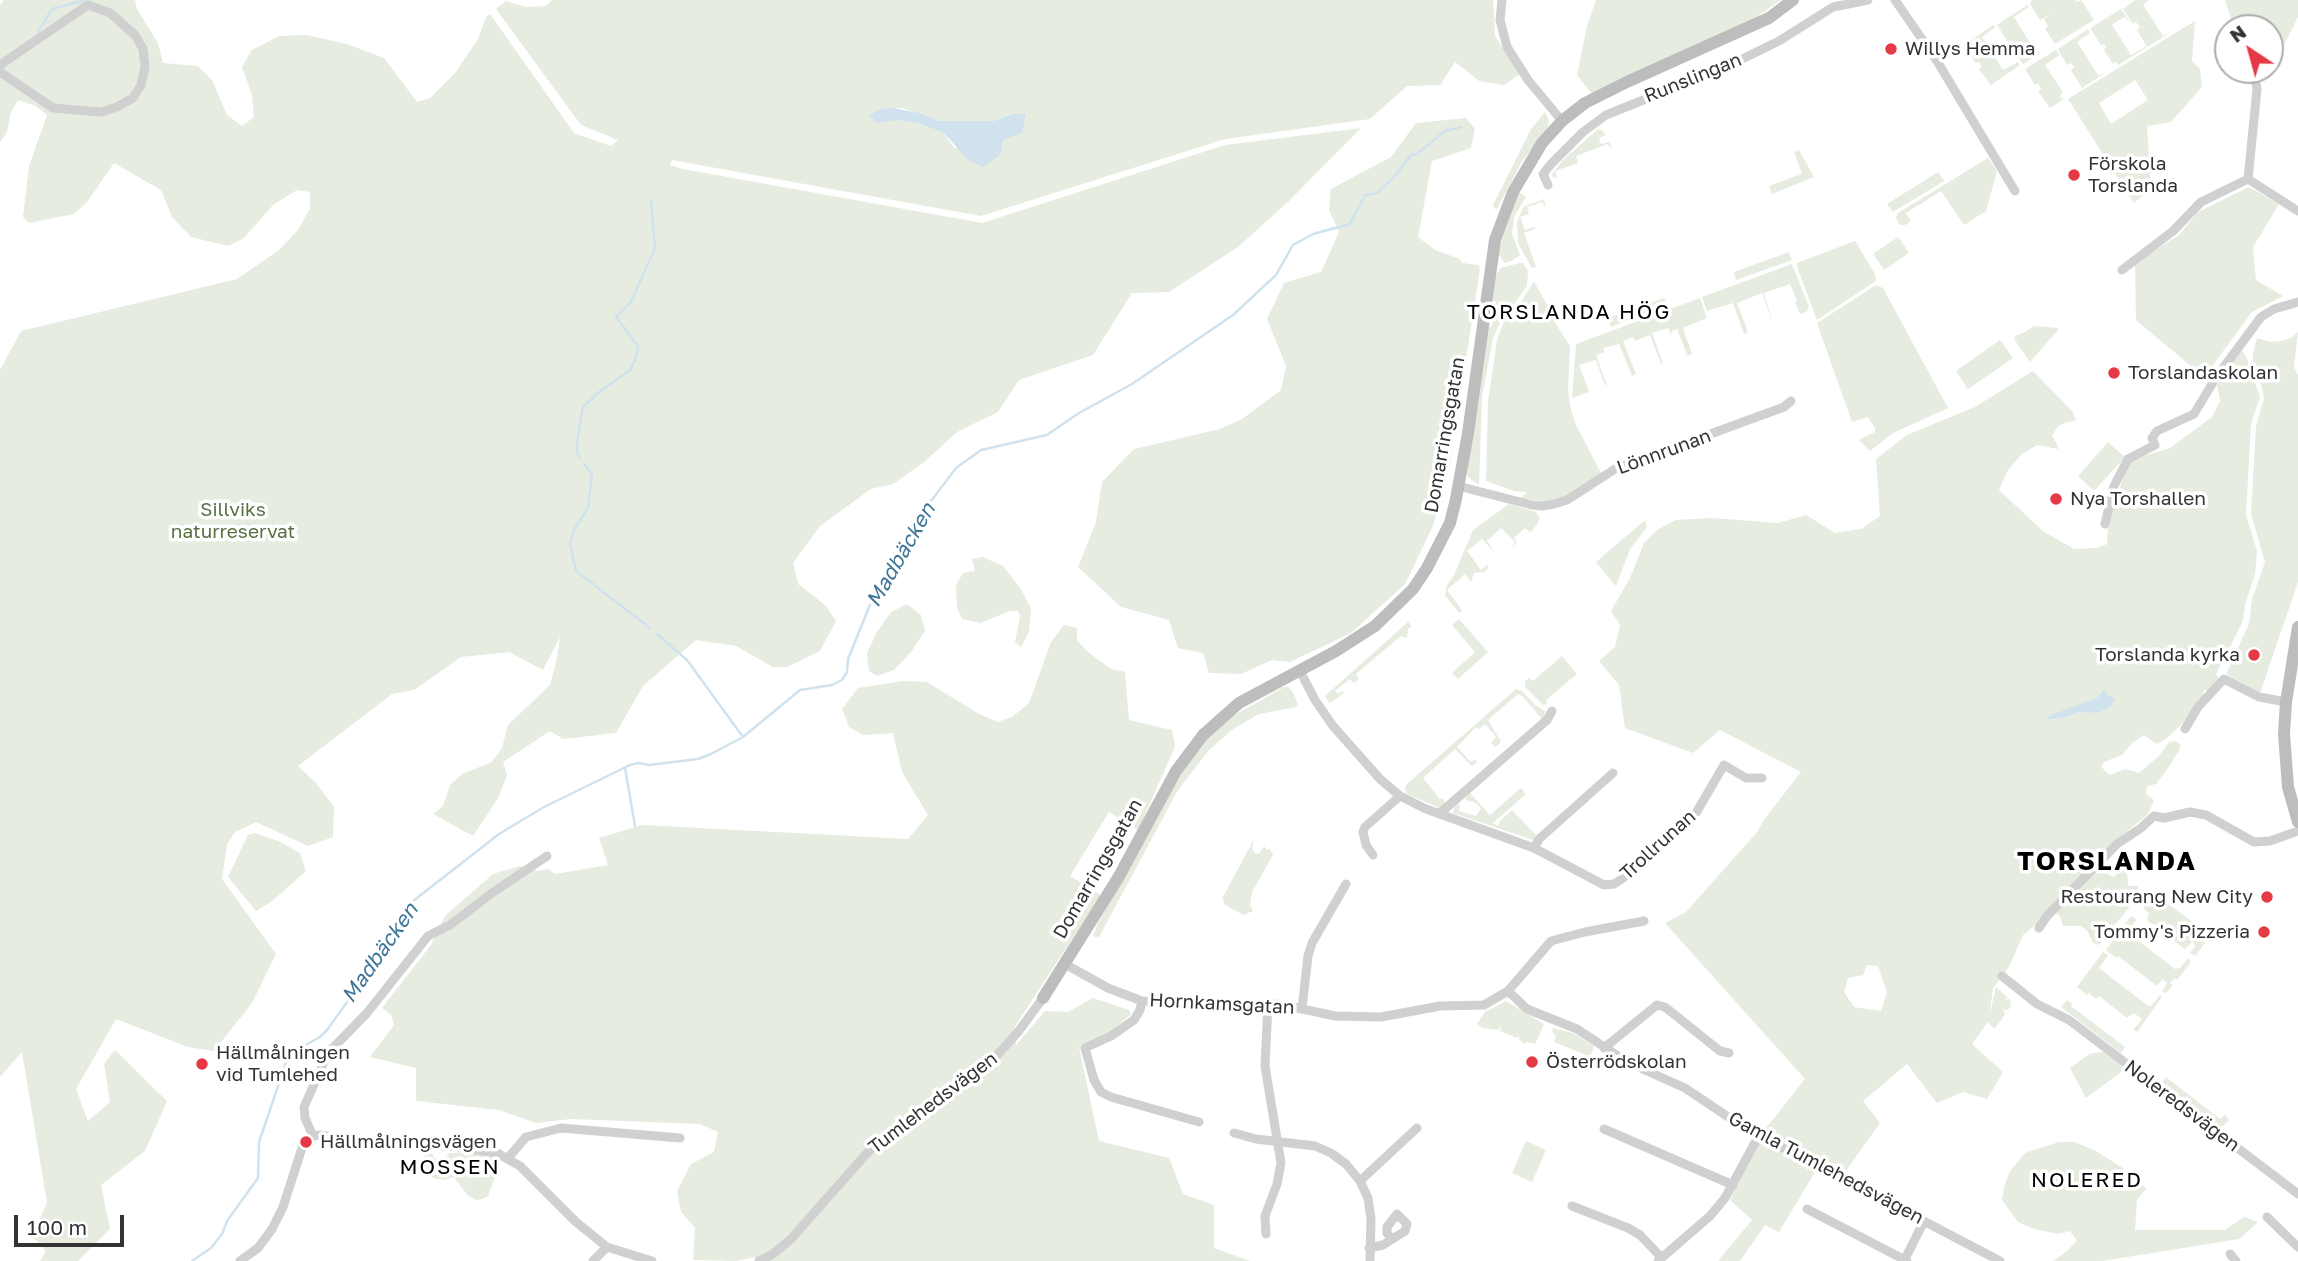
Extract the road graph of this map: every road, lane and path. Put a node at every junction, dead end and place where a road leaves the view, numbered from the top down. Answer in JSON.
{"nodes":[{"id":1,"x":1502,"y":0,"type":"edge"},
{"id":2,"x":1793,"y":0,"type":"edge"},
{"id":3,"x":1868,"y":0,"type":"edge"},
{"id":4,"x":1895,"y":0,"type":"edge"},
{"id":5,"x":89,"y":2,"type":"edge"},
{"id":6,"x":0,"y":65,"type":"edge"},
{"id":7,"x":0,"y":72,"type":"edge"},
{"id":8,"x":2256,"y":84,"type":"edge"},
{"id":9,"x":1562,"y":121,"type":"junction"},
{"id":10,"x":2248,"y":179,"type":"junction"},
{"id":11,"x":1548,"y":185,"type":"dead end"},
{"id":12,"x":2015,"y":191,"type":"dead end"},
{"id":13,"x":2298,"y":211,"type":"edge"},
{"id":14,"x":2122,"y":270,"type":"dead end"},
{"id":15,"x":2298,"y":302,"type":"edge"},
{"id":16,"x":1791,"y":401,"type":"dead end"},
{"id":17,"x":1458,"y":486,"type":"junction"},
{"id":18,"x":2105,"y":524,"type":"dead end"},
{"id":19,"x":2298,"y":627,"type":"edge"},
{"id":20,"x":1300,"y":671,"type":"junction"},
{"id":21,"x":2286,"y":702,"type":"junction"},
{"id":22,"x":1552,"y":711,"type":"dead end"},
{"id":23,"x":2186,"y":729,"type":"dead end"},
{"id":24,"x":1613,"y":773,"type":"dead end"},
{"id":25,"x":1762,"y":778,"type":"dead end"},
{"id":26,"x":1400,"y":796,"type":"junction"},
{"id":27,"x":1440,"y":814,"type":"junction"},
{"id":28,"x":2298,"y":822,"type":"edge"},
{"id":29,"x":2298,"y":831,"type":"edge"},
{"id":30,"x":1534,"y":848,"type":"junction"},
{"id":31,"x":1373,"y":855,"type":"dead end"},
{"id":32,"x":547,"y":856,"type":"dead end"},
{"id":33,"x":1346,"y":884,"type":"dead end"},
{"id":34,"x":1644,"y":921,"type":"dead end"},
{"id":35,"x":2039,"y":928,"type":"dead end"},
{"id":36,"x":1065,"y":964,"type":"junction"},
{"id":37,"x":2002,"y":976,"type":"dead end"},
{"id":38,"x":1508,"y":991,"type":"junction"},
{"id":39,"x":1043,"y":998,"type":"joint"},
{"id":40,"x":1142,"y":1001,"type":"junction"},
{"id":41,"x":1268,"y":1004,"type":"junction"},
{"id":42,"x":1302,"y":1007,"type":"junction"},
{"id":43,"x":1604,"y":1048,"type":"junction"},
{"id":44,"x":1729,"y":1054,"type":"dead end"},
{"id":45,"x":1199,"y":1122,"type":"dead end"},
{"id":46,"x":1417,"y":1128,"type":"dead end"},
{"id":47,"x":1604,"y":1129,"type":"dead end"},
{"id":48,"x":1234,"y":1133,"type":"dead end"},
{"id":49,"x":313,"y":1136,"type":"junction"},
{"id":50,"x":1758,"y":1137,"type":"junction"},
{"id":51,"x":680,"y":1138,"type":"dead end"},
{"id":52,"x":1279,"y":1141,"type":"junction"},
{"id":53,"x":509,"y":1158,"type":"junction"},
{"id":54,"x":1360,"y":1181,"type":"junction"},
{"id":55,"x":1733,"y":1185,"type":"junction"},
{"id":56,"x":2298,"y":1194,"type":"edge"},
{"id":57,"x":1572,"y":1206,"type":"dead end"},
{"id":58,"x":1807,"y":1209,"type":"dead end"},
{"id":59,"x":2267,"y":1217,"type":"dead end"},
{"id":60,"x":1924,"y":1221,"type":"junction"},
{"id":61,"x":1266,"y":1234,"type":"dead end"},
{"id":62,"x":1391,"y":1238,"type":"dead end"},
{"id":63,"x":607,"y":1247,"type":"junction"},
{"id":64,"x":2298,"y":1247,"type":"edge"},
{"id":65,"x":1370,"y":1248,"type":"junction"},
{"id":66,"x":1660,"y":1259,"type":"edge"},
{"id":67,"x":240,"y":1261,"type":"edge"},
{"id":68,"x":593,"y":1261,"type":"edge"},
{"id":69,"x":649,"y":1261,"type":"edge"},
{"id":70,"x":759,"y":1261,"type":"edge"},
{"id":71,"x":1370,"y":1261,"type":"edge"},
{"id":72,"x":1905,"y":1261,"type":"edge"},
{"id":73,"x":2000,"y":1261,"type":"edge"}],
"edges":[{"from":1,"to":9,"type":"street"},
{"from":2,"to":9,"type":"street","name":"Domarringsgatan"},
{"from":3,"to":11,"type":"street","name":"Runslingan"},
{"from":4,"to":12,"type":"street"},
{"from":5,"to":6,"type":"street"},
{"from":5,"to":7,"type":"street"},
{"from":8,"to":10,"type":"street"},
{"from":9,"to":17,"type":"street","name":"Domarringsgatan"},
{"from":10,"to":13,"type":"street"},
{"from":10,"to":14,"type":"street"},
{"from":15,"to":18,"type":"street"},
{"from":16,"to":17,"type":"street","name":"Lönnrunan"},
{"from":17,"to":20,"type":"street","name":"Domarringsgatan"},
{"from":19,"to":21,"type":"street"},
{"from":20,"to":26,"type":"street","name":"Trollrunan"},
{"from":20,"to":36,"type":"street","name":"Domarringsgatan"},
{"from":21,"to":23,"type":"street"},
{"from":21,"to":28,"type":"street"},
{"from":22,"to":27,"type":"street"},
{"from":24,"to":30,"type":"street"},
{"from":25,"to":30,"type":"street","name":"Trollrunan"},
{"from":26,"to":27,"type":"street","name":"Trollrunan"},
{"from":26,"to":31,"type":"street"},
{"from":27,"to":30,"type":"street","name":"Trollrunan"},
{"from":29,"to":35,"type":"street"},
{"from":32,"to":49,"type":"street"},
{"from":33,"to":42,"type":"street"},
{"from":34,"to":38,"type":"street"},
{"from":36,"to":39,"type":"street","name":"Domarringsgatan"},
{"from":36,"to":40,"type":"street","name":"Hornkamsgatan"},
{"from":37,"to":56,"type":"street","name":"Noleredsvägen"},
{"from":38,"to":42,"type":"street","name":"Hornkamsgatan"},
{"from":38,"to":43,"type":"street","name":"Gamla Tumlehedsvägen"},
{"from":39,"to":70,"type":"street","name":"Tumlehedsvägen"},
{"from":40,"to":41,"type":"street","name":"Hornkamsgatan"},
{"from":40,"to":45,"type":"street"},
{"from":41,"to":42,"type":"street","name":"Hornkamsgatan"},
{"from":41,"to":52,"type":"street"},
{"from":43,"to":44,"type":"street"},
{"from":43,"to":50,"type":"street","name":"Gamla Tumlehedsvägen"},
{"from":46,"to":54,"type":"street"},
{"from":47,"to":55,"type":"street"},
{"from":48,"to":52,"type":"street"},
{"from":49,"to":53,"type":"street"},
{"from":49,"to":67,"type":"street"},
{"from":50,"to":55,"type":"street"},
{"from":50,"to":60,"type":"street","name":"Gamla Tumlehedsvägen"},
{"from":51,"to":53,"type":"street"},
{"from":52,"to":54,"type":"street"},
{"from":52,"to":61,"type":"street"},
{"from":53,"to":63,"type":"street"},
{"from":54,"to":65,"type":"street"},
{"from":55,"to":66,"type":"street"},
{"from":57,"to":66,"type":"street"},
{"from":58,"to":72,"type":"street"},
{"from":59,"to":64,"type":"street"},
{"from":60,"to":72,"type":"street"},
{"from":60,"to":73,"type":"street","name":"Gamla Tumlehedsvägen"},
{"from":62,"to":65,"type":"street"},
{"from":63,"to":68,"type":"street"},
{"from":63,"to":69,"type":"street"},
{"from":65,"to":71,"type":"street"}]}
